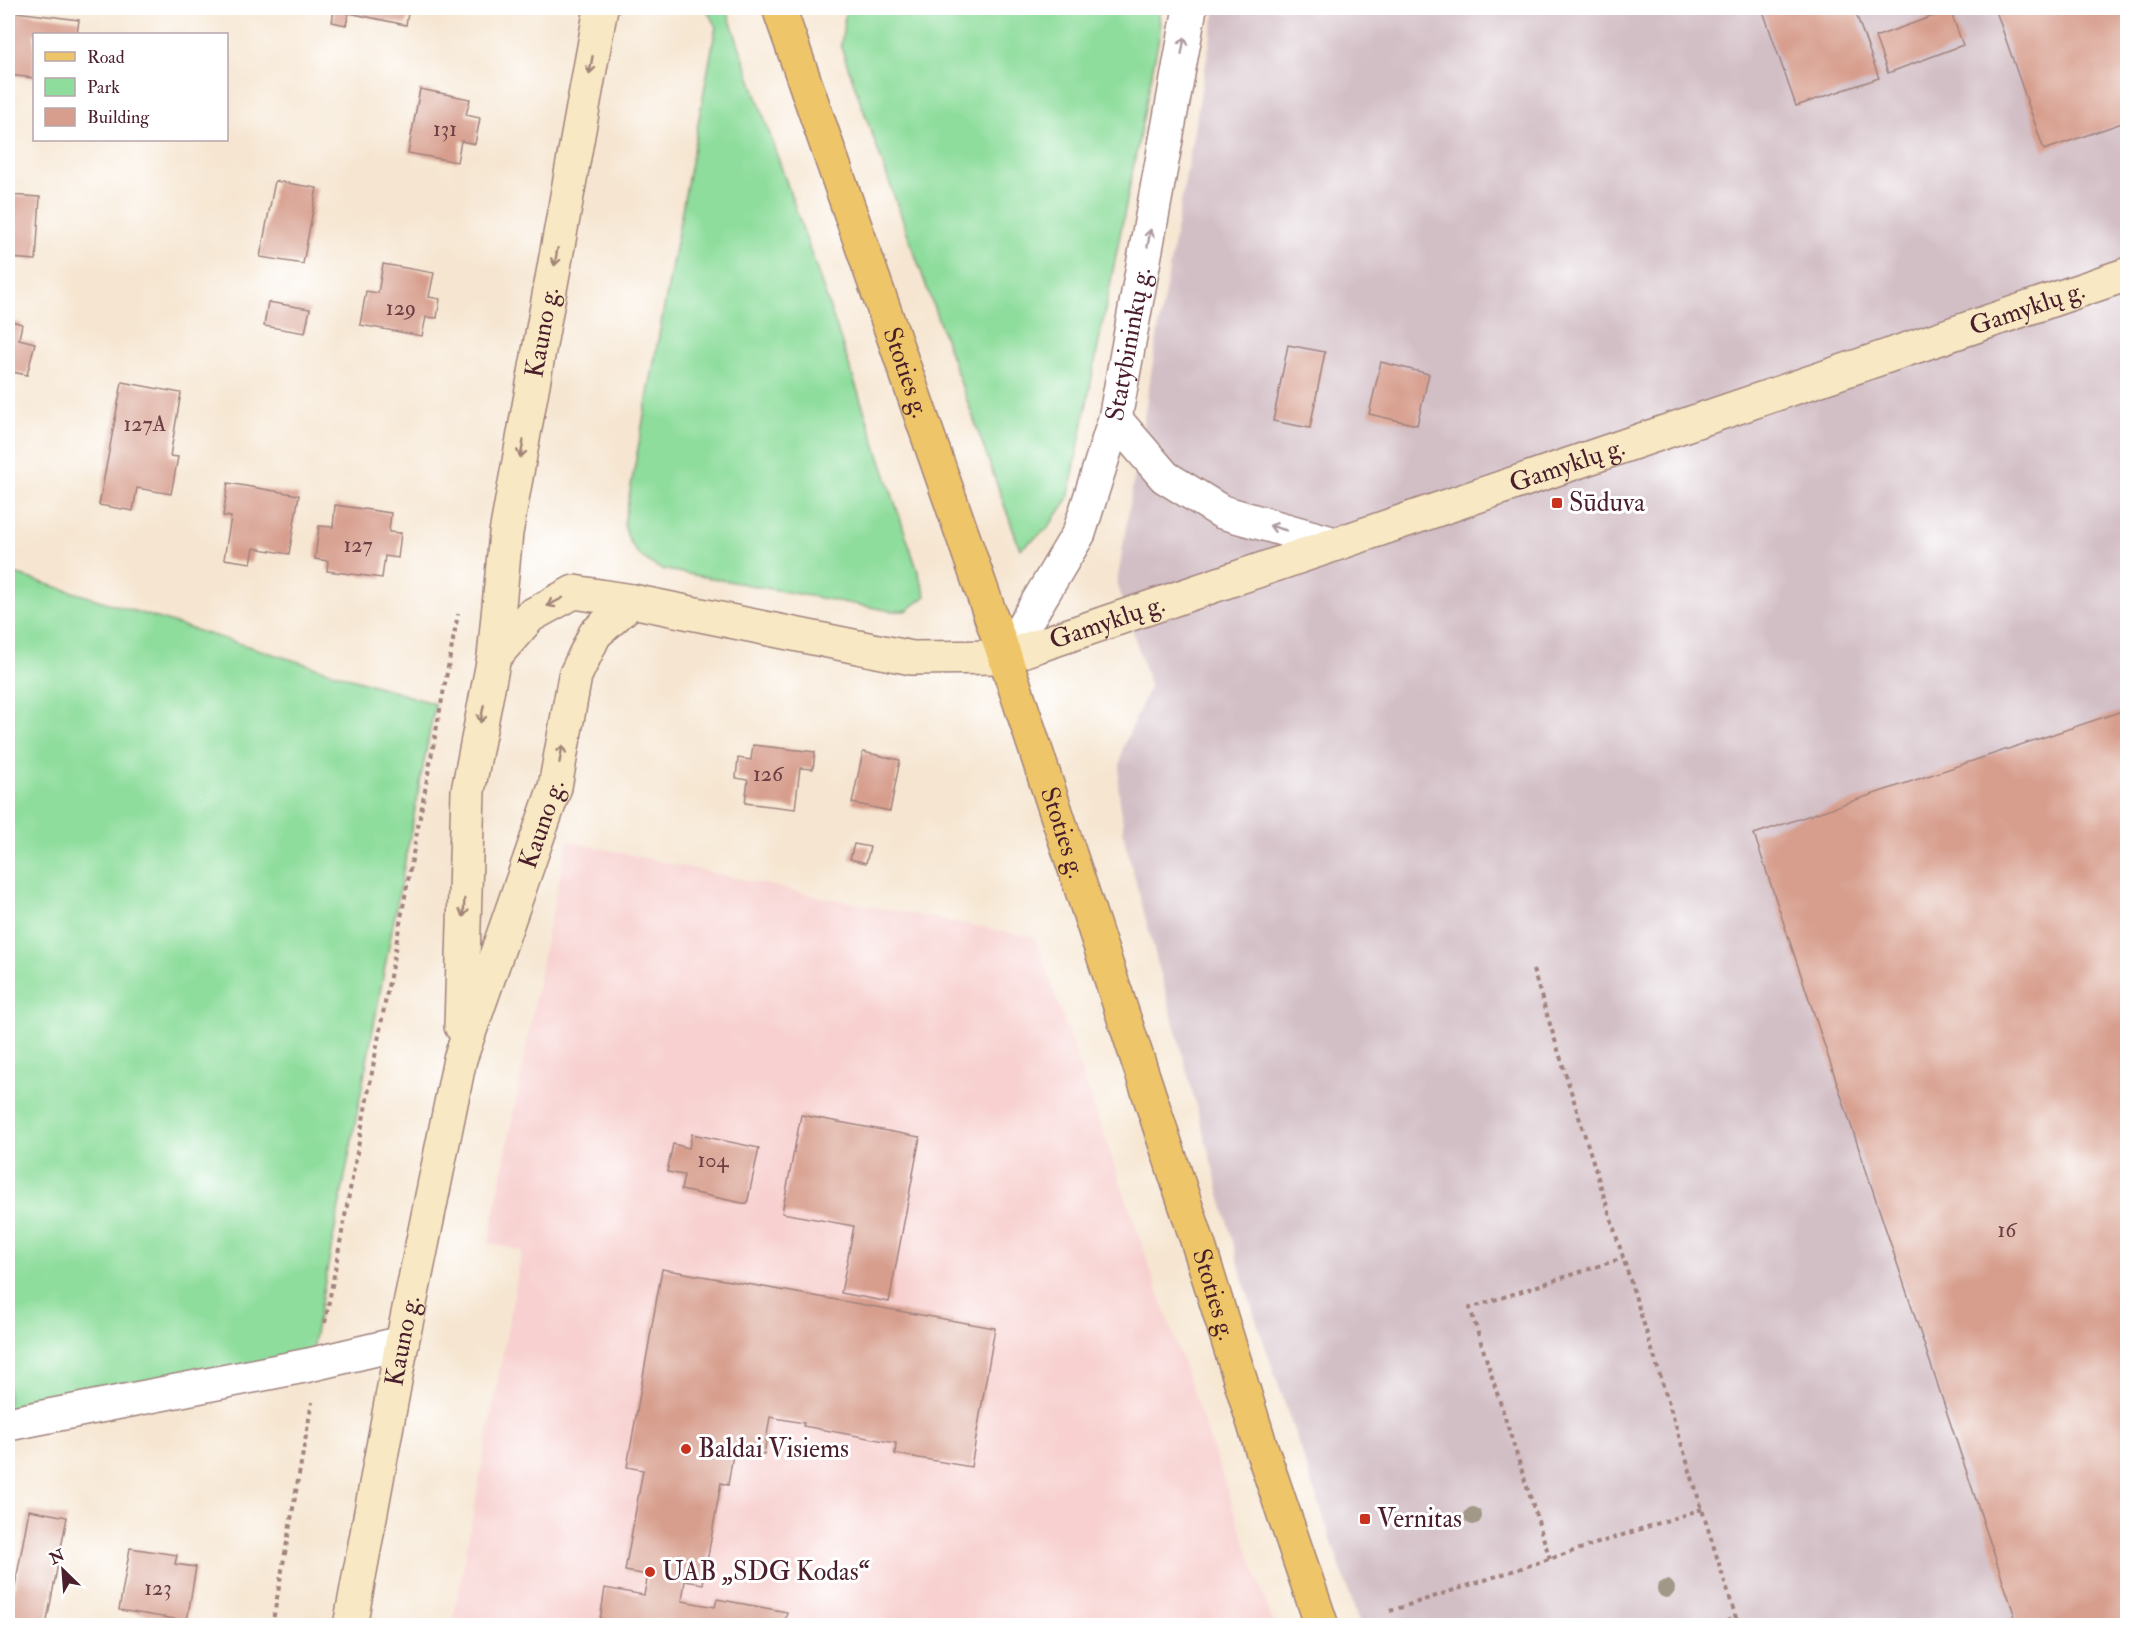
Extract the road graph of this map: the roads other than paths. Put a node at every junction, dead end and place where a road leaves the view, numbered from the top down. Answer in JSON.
{"nodes":[{"id":1,"x":601,"y":8,"type":"edge"},
{"id":2,"x":779,"y":8,"type":"edge"},
{"id":3,"x":1190,"y":8,"type":"edge"},
{"id":4,"x":2127,"y":274,"type":"edge"},
{"id":5,"x":1115,"y":419,"type":"junction"},
{"id":6,"x":1335,"y":544,"type":"junction"},
{"id":7,"x":632,"y":601,"type":"junction"},
{"id":8,"x":494,"y":657,"type":"junction"},
{"id":9,"x":1005,"y":657,"type":"junction"},
{"id":10,"x":460,"y":1059,"type":"junction"},
{"id":11,"x":402,"y":1343,"type":"junction"},
{"id":12,"x":8,"y":1424,"type":"edge"},
{"id":13,"x":350,"y":1626,"type":"edge"},
{"id":14,"x":1322,"y":1626,"type":"edge"}],
"edges":[{"from":1,"to":8,"type":"main road","name":"Kauno g.","one_way":true},
{"from":2,"to":9,"type":"main road","name":"Stoties g."},
{"from":5,"to":3,"type":"street","name":"Statybininkų g.","one_way":true},
{"from":4,"to":6,"type":"main road","name":"Gamyklų g."},
{"from":6,"to":5,"type":"street","one_way":true},
{"from":5,"to":9,"type":"street","name":"Statybininkų g."},
{"from":6,"to":9,"type":"main road","name":"Gamyklų g."},
{"from":7,"to":8,"type":"main road","one_way":true},
{"from":7,"to":9,"type":"main road"},
{"from":10,"to":7,"type":"main road","name":"Kauno g.","one_way":true},
{"from":8,"to":10,"type":"main road","name":"Kauno g.","one_way":true},
{"from":9,"to":14,"type":"main road","name":"Stoties g."},
{"from":10,"to":11,"type":"main road","name":"Kauno g."},
{"from":11,"to":12,"type":"street"},
{"from":11,"to":13,"type":"main road","name":"Kauno g."}]}
